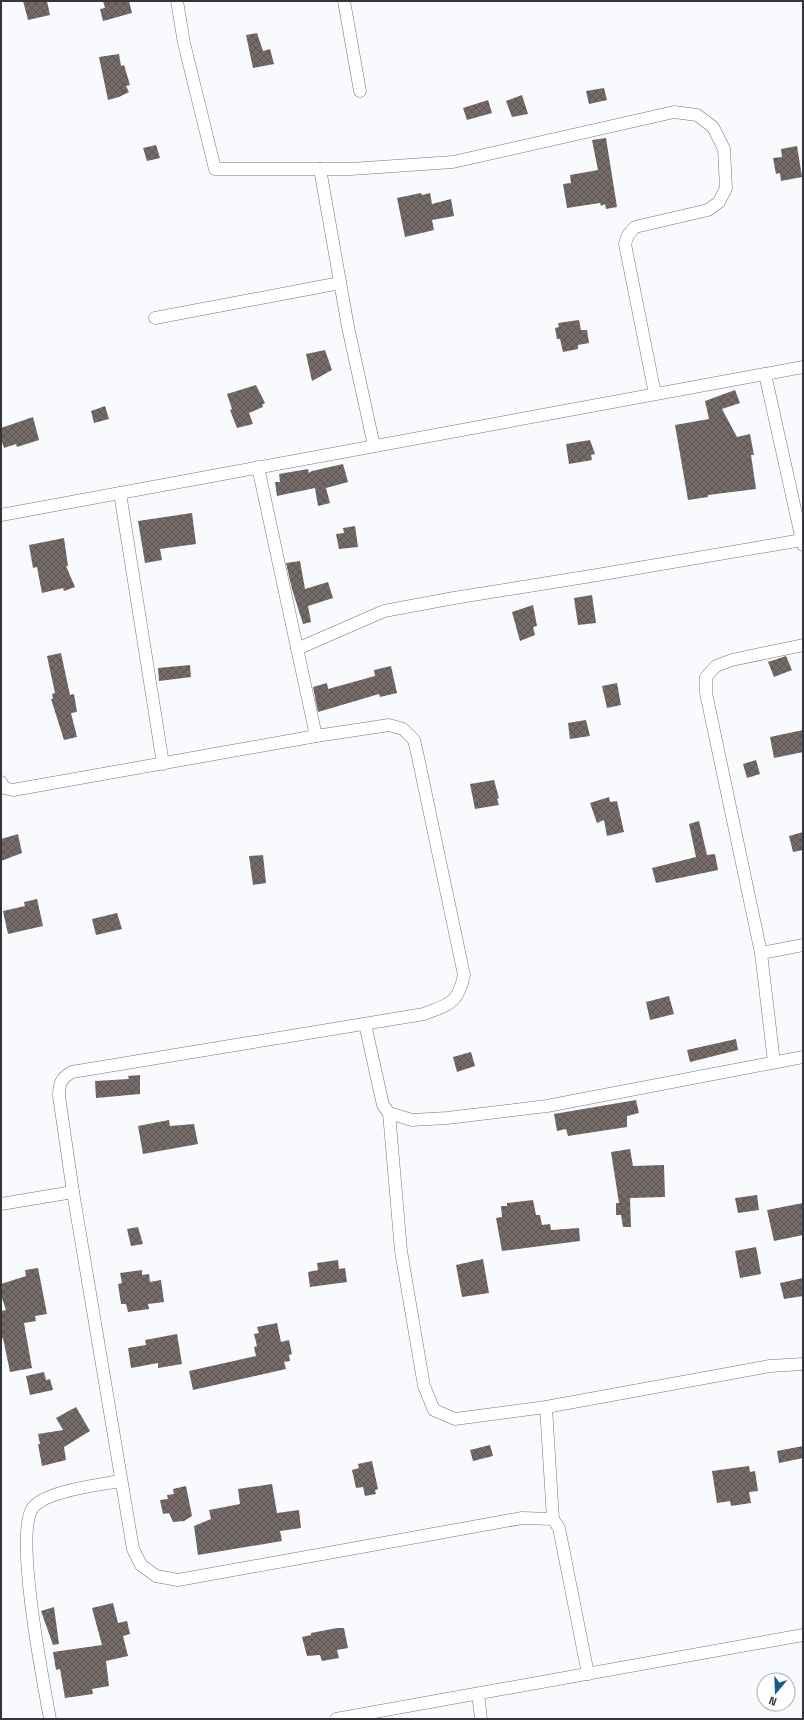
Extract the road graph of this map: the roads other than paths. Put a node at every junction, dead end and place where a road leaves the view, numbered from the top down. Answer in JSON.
{"nodes":[{"id":1,"x":177,"y":1,"type":"edge"},
{"id":2,"x":344,"y":1,"type":"edge"},
{"id":3,"x":360,"y":91,"type":"dead end"},
{"id":4,"x":320,"y":169,"type":"junction"},
{"id":5,"x":340,"y":283,"type":"junction"},
{"id":6,"x":155,"y":318,"type":"dead end"},
{"id":7,"x":803,"y":367,"type":"edge"},
{"id":8,"x":765,"y":374,"type":"junction"},
{"id":9,"x":655,"y":394,"type":"junction"},
{"id":10,"x":374,"y":446,"type":"junction"},
{"id":11,"x":258,"y":467,"type":"junction"},
{"id":12,"x":120,"y":493,"type":"junction"},
{"id":13,"x":1,"y":515,"type":"edge"},
{"id":14,"x":802,"y":542,"type":"edge"},
{"id":15,"x":803,"y":645,"type":"edge"},
{"id":16,"x":298,"y":649,"type":"junction"},
{"id":17,"x":316,"y":736,"type":"junction"},
{"id":18,"x":163,"y":764,"type":"junction"},
{"id":19,"x":2,"y":786,"type":"edge"},
{"id":20,"x":803,"y":945,"type":"edge"},
{"id":21,"x":762,"y":953,"type":"junction"},
{"id":22,"x":365,"y":1024,"type":"junction"},
{"id":23,"x":803,"y":1057,"type":"edge"},
{"id":24,"x":774,"y":1062,"type":"junction"},
{"id":25,"x":389,"y":1113,"type":"junction"},
{"id":26,"x":73,"y":1192,"type":"junction"},
{"id":27,"x":1,"y":1204,"type":"edge"},
{"id":28,"x":803,"y":1364,"type":"edge"},
{"id":29,"x":546,"y":1407,"type":"junction"},
{"id":30,"x":120,"y":1481,"type":"junction"},
{"id":31,"x":553,"y":1519,"type":"junction"},
{"id":32,"x":803,"y":1635,"type":"edge"},
{"id":33,"x":588,"y":1674,"type":"junction"},
{"id":34,"x":478,"y":1694,"type":"junction"},
{"id":35,"x":50,"y":1719,"type":"edge"},
{"id":36,"x":336,"y":1719,"type":"edge"},
{"id":37,"x":482,"y":1719,"type":"edge"}],
"edges":[{"from":1,"to":4,"type":"street"},
{"from":2,"to":3,"type":"street"},
{"from":4,"to":5,"type":"street"},
{"from":4,"to":9,"type":"street"},
{"from":5,"to":6,"type":"street"},
{"from":5,"to":10,"type":"street"},
{"from":7,"to":8,"type":"street"},
{"from":8,"to":9,"type":"street"},
{"from":8,"to":14,"type":"street"},
{"from":9,"to":10,"type":"street"},
{"from":10,"to":11,"type":"street"},
{"from":11,"to":12,"type":"street"},
{"from":11,"to":16,"type":"street"},
{"from":12,"to":13,"type":"street"},
{"from":12,"to":18,"type":"street"},
{"from":14,"to":16,"type":"street"},
{"from":15,"to":21,"type":"street"},
{"from":16,"to":17,"type":"street"},
{"from":17,"to":18,"type":"street"},
{"from":17,"to":22,"type":"street"},
{"from":18,"to":19,"type":"street"},
{"from":20,"to":21,"type":"street"},
{"from":21,"to":24,"type":"street"},
{"from":22,"to":25,"type":"street"},
{"from":22,"to":26,"type":"street"},
{"from":23,"to":24,"type":"street"},
{"from":24,"to":25,"type":"street"},
{"from":25,"to":29,"type":"street"},
{"from":26,"to":27,"type":"street"},
{"from":26,"to":30,"type":"street"},
{"from":28,"to":29,"type":"street"},
{"from":29,"to":31,"type":"street"},
{"from":30,"to":31,"type":"street"},
{"from":30,"to":35,"type":"street"},
{"from":31,"to":33,"type":"street"},
{"from":32,"to":33,"type":"street"},
{"from":33,"to":34,"type":"street"},
{"from":34,"to":36,"type":"street"},
{"from":34,"to":37,"type":"street"}]}
